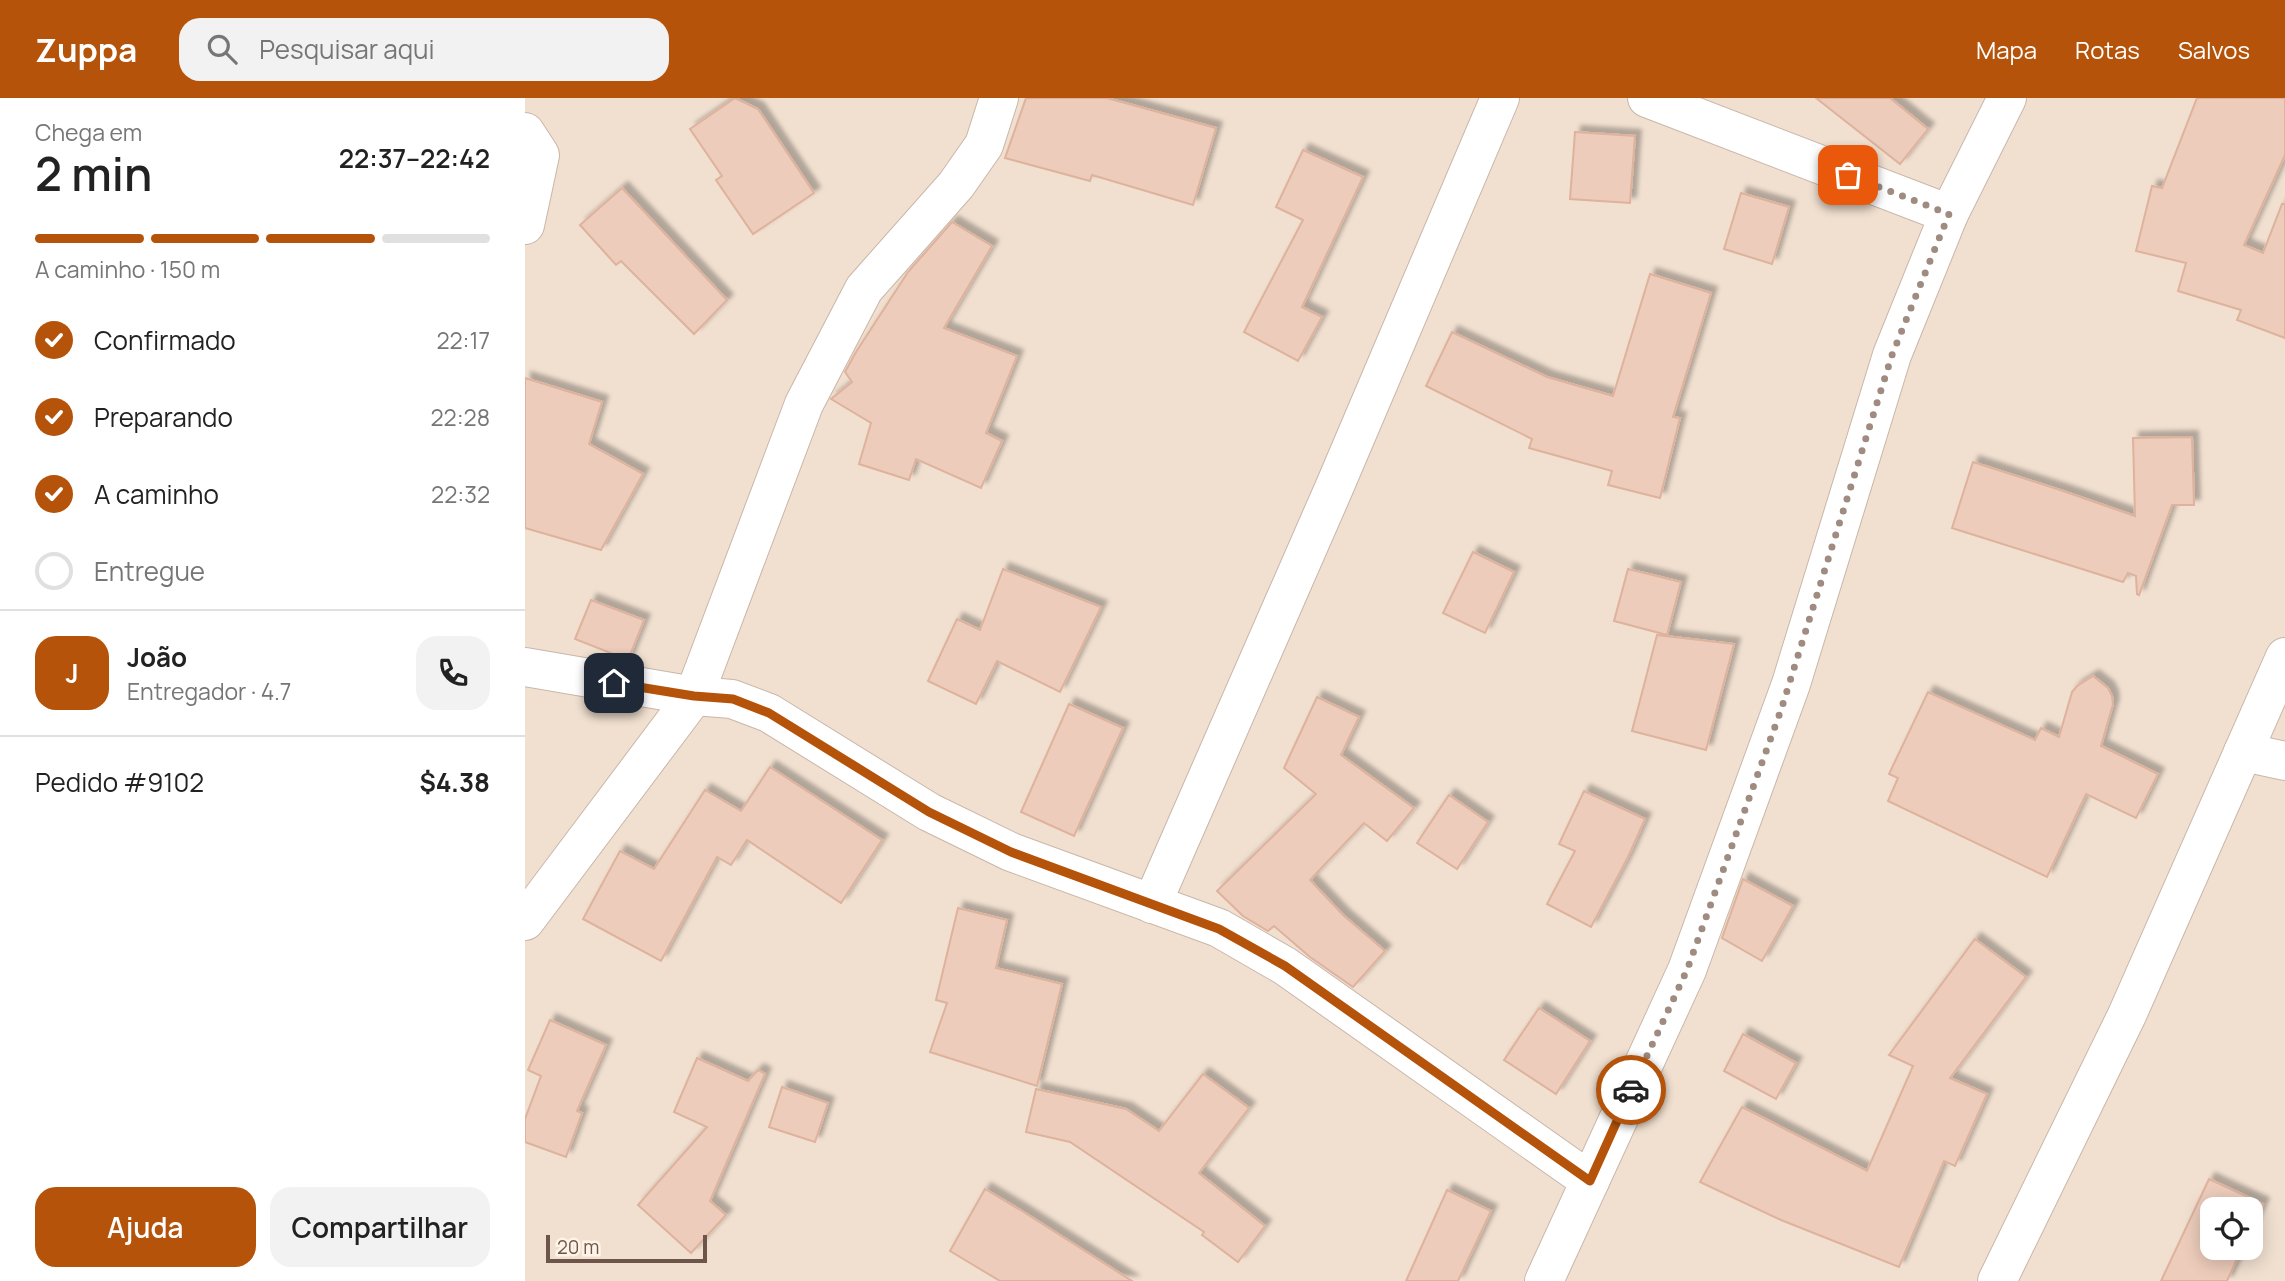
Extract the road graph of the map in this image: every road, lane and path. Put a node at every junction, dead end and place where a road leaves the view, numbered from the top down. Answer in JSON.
{"nodes":[{"id":1,"x":999,"y":98,"type":"edge"},
{"id":2,"x":1500,"y":98,"type":"edge"},
{"id":3,"x":1647,"y":98,"type":"edge"},
{"id":4,"x":2007,"y":98,"type":"edge"},
{"id":5,"x":525,"y":132,"type":"edge"},
{"id":6,"x":1949,"y":214,"type":"junction"},
{"id":7,"x":525,"y":225,"type":"edge"},
{"id":8,"x":2285,"y":657,"type":"edge"},
{"id":9,"x":525,"y":667,"type":"edge"},
{"id":10,"x":694,"y":696,"type":"junction"},
{"id":11,"x":2243,"y":752,"type":"junction"},
{"id":12,"x":2285,"y":761,"type":"edge"},
{"id":13,"x":1152,"y":904,"type":"junction"},
{"id":14,"x":525,"y":921,"type":"edge"},
{"id":15,"x":1590,"y":1181,"type":"junction"},
{"id":16,"x":1544,"y":1281,"type":"edge"},
{"id":17,"x":1997,"y":1281,"type":"edge"}],
"edges":[{"from":1,"to":10,"type":"street"},
{"from":2,"to":13,"type":"street"},
{"from":3,"to":6,"type":"street"},
{"from":4,"to":6,"type":"street"},
{"from":5,"to":7,"type":"street"},
{"from":6,"to":15,"type":"street"},
{"from":8,"to":11,"type":"street"},
{"from":9,"to":10,"type":"street"},
{"from":10,"to":13,"type":"street"},
{"from":10,"to":14,"type":"street"},
{"from":11,"to":12,"type":"street"},
{"from":11,"to":17,"type":"street"},
{"from":13,"to":15,"type":"street"},
{"from":15,"to":16,"type":"street"}]}
